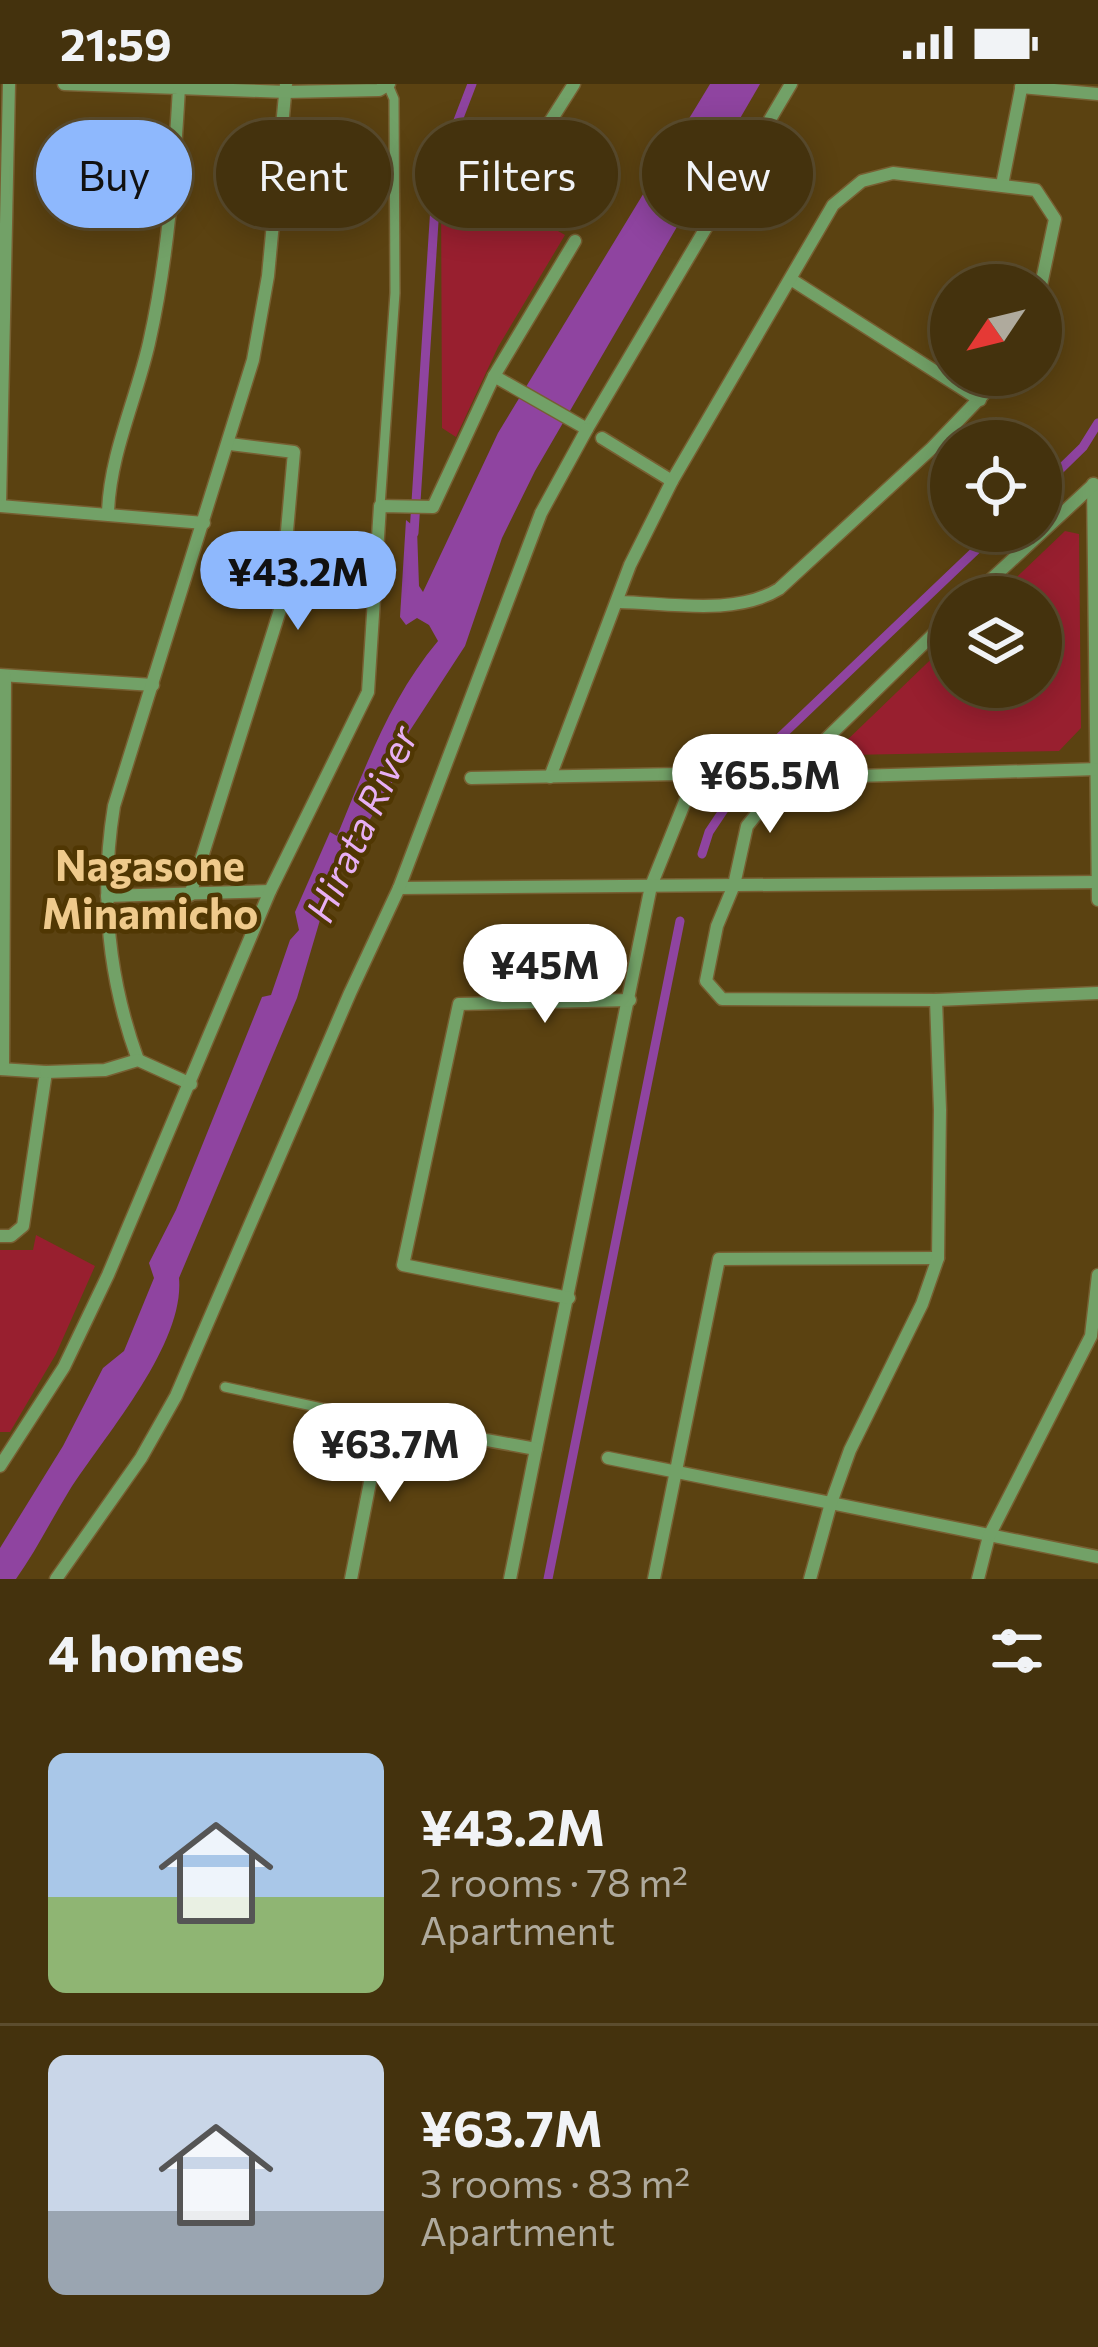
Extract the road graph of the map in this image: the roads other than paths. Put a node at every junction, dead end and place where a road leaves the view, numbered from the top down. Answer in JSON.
{"nodes":[{"id":1,"x":9,"y":84,"type":"edge"},
{"id":2,"x":64,"y":84,"type":"edge"},
{"id":3,"x":388,"y":84,"type":"edge"},
{"id":4,"x":574,"y":84,"type":"edge"},
{"id":5,"x":791,"y":84,"type":"edge"},
{"id":6,"x":1022,"y":85,"type":"edge"},
{"id":7,"x":179,"y":86,"type":"edge"},
{"id":8,"x":286,"y":88,"type":"edge"},
{"id":9,"x":1098,"y":94,"type":"edge"},
{"id":10,"x":551,"y":120,"type":"edge"},
{"id":11,"x":1002,"y":185,"type":"junction"},
{"id":12,"x":575,"y":241,"type":"dead end"},
{"id":13,"x":1045,"y":264,"type":"edge"},
{"id":14,"x":793,"y":280,"type":"junction"},
{"id":15,"x":500,"y":380,"type":"junction"},
{"id":16,"x":984,"y":396,"type":"edge"},
{"id":17,"x":980,"y":400,"type":"junction"},
{"id":18,"x":582,"y":427,"type":"junction"},
{"id":19,"x":602,"y":439,"type":"dead end"},
{"id":20,"x":230,"y":444,"type":"junction"},
{"id":21,"x":672,"y":481,"type":"junction"},
{"id":22,"x":1096,"y":481,"type":"edge"},
{"id":23,"x":0,"y":505,"type":"edge"},
{"id":24,"x":380,"y":506,"type":"junction"},
{"id":25,"x":108,"y":512,"type":"junction"},
{"id":26,"x":204,"y":523,"type":"junction"},
{"id":27,"x":994,"y":576,"type":"edge"},
{"id":28,"x":619,"y":602,"type":"junction"},
{"id":29,"x":930,"y":637,"type":"edge"},
{"id":30,"x":3,"y":676,"type":"edge"},
{"id":31,"x":153,"y":685,"type":"junction"},
{"id":32,"x":1097,"y":769,"type":"edge"},
{"id":33,"x":550,"y":777,"type":"junction"},
{"id":34,"x":471,"y":778,"type":"dead end"},
{"id":35,"x":787,"y":778,"type":"junction"},
{"id":36,"x":1098,"y":883,"type":"edge"},
{"id":37,"x":734,"y":885,"type":"junction"},
{"id":38,"x":651,"y":886,"type":"junction"},
{"id":39,"x":399,"y":888,"type":"junction"},
{"id":40,"x":270,"y":890,"type":"junction"},
{"id":41,"x":190,"y":895,"type":"junction"},
{"id":42,"x":107,"y":896,"type":"junction"},
{"id":43,"x":1098,"y":900,"type":"edge"},
{"id":44,"x":1098,"y":993,"type":"edge"},
{"id":45,"x":630,"y":1000,"type":"junction"},
{"id":46,"x":936,"y":1000,"type":"junction"},
{"id":47,"x":138,"y":1060,"type":"junction"},
{"id":48,"x":2,"y":1069,"type":"edge"},
{"id":49,"x":46,"y":1072,"type":"junction"},
{"id":50,"x":191,"y":1084,"type":"junction"},
{"id":51,"x":0,"y":1236,"type":"edge"},
{"id":52,"x":938,"y":1258,"type":"junction"},
{"id":53,"x":1098,"y":1275,"type":"edge"},
{"id":54,"x":568,"y":1298,"type":"junction"},
{"id":55,"x":225,"y":1387,"type":"dead end"},
{"id":56,"x":382,"y":1421,"type":"junction"},
{"id":57,"x":536,"y":1449,"type":"junction"},
{"id":58,"x":608,"y":1457,"type":"dead end"},
{"id":59,"x":0,"y":1466,"type":"edge"},
{"id":60,"x":675,"y":1472,"type":"junction"},
{"id":61,"x":831,"y":1503,"type":"junction"},
{"id":62,"x":989,"y":1536,"type":"junction"},
{"id":63,"x":1098,"y":1557,"type":"edge"},
{"id":64,"x":56,"y":1579,"type":"edge"},
{"id":65,"x":351,"y":1579,"type":"edge"},
{"id":66,"x":510,"y":1579,"type":"edge"},
{"id":67,"x":654,"y":1579,"type":"edge"},
{"id":68,"x":810,"y":1579,"type":"edge"},
{"id":69,"x":978,"y":1579,"type":"edge"}],
"edges":[{"from":1,"to":23,"type":"street"},
{"from":2,"to":7,"type":"street"},
{"from":3,"to":8,"type":"street"},
{"from":3,"to":24,"type":"lane"},
{"from":4,"to":10,"type":"street"},
{"from":5,"to":18,"type":"street"},
{"from":6,"to":9,"type":"street"},
{"from":6,"to":11,"type":"street"},
{"from":7,"to":8,"type":"street"},
{"from":7,"to":25,"type":"street"},
{"from":8,"to":20,"type":"street"},
{"from":11,"to":13,"type":"street"},
{"from":11,"to":14,"type":"street"},
{"from":12,"to":15,"type":"street"},
{"from":14,"to":17,"type":"street"},
{"from":14,"to":21,"type":"street"},
{"from":15,"to":18,"type":"street"},
{"from":15,"to":24,"type":"street"},
{"from":16,"to":17,"type":"street"},
{"from":17,"to":28,"type":"street"},
{"from":18,"to":39,"type":"street"},
{"from":19,"to":21,"type":"street"},
{"from":20,"to":26,"type":"street"},
{"from":20,"to":41,"type":"street"},
{"from":21,"to":28,"type":"street"},
{"from":22,"to":27,"type":"street"},
{"from":22,"to":32,"type":"street"},
{"from":23,"to":25,"type":"street"},
{"from":24,"to":40,"type":"street"},
{"from":25,"to":26,"type":"street"},
{"from":26,"to":31,"type":"street"},
{"from":28,"to":33,"type":"street"},
{"from":29,"to":35,"type":"street"},
{"from":30,"to":31,"type":"street"},
{"from":30,"to":48,"type":"street"},
{"from":31,"to":42,"type":"street"},
{"from":32,"to":35,"type":"street"},
{"from":32,"to":36,"type":"street"},
{"from":33,"to":34,"type":"street"},
{"from":33,"to":38,"type":"street"},
{"from":35,"to":37,"type":"street"},
{"from":36,"to":37,"type":"street"},
{"from":36,"to":43,"type":"street"},
{"from":37,"to":38,"type":"street"},
{"from":37,"to":46,"type":"street"},
{"from":38,"to":39,"type":"street"},
{"from":38,"to":45,"type":"street"},
{"from":39,"to":64,"type":"street"},
{"from":40,"to":41,"type":"street"},
{"from":40,"to":50,"type":"street"},
{"from":41,"to":42,"type":"street"},
{"from":42,"to":47,"type":"street"},
{"from":44,"to":46,"type":"street"},
{"from":45,"to":54,"type":"street"},
{"from":45,"to":54,"type":"street"},
{"from":46,"to":52,"type":"street"},
{"from":47,"to":49,"type":"street"},
{"from":47,"to":50,"type":"street"},
{"from":48,"to":49,"type":"street"},
{"from":49,"to":51,"type":"street"},
{"from":50,"to":59,"type":"street"},
{"from":52,"to":60,"type":"street"},
{"from":52,"to":61,"type":"street"},
{"from":53,"to":62,"type":"street"},
{"from":54,"to":57,"type":"street"},
{"from":55,"to":56,"type":"lane"},
{"from":56,"to":57,"type":"street"},
{"from":56,"to":65,"type":"street"},
{"from":57,"to":66,"type":"street"},
{"from":58,"to":60,"type":"street"},
{"from":60,"to":61,"type":"street"},
{"from":60,"to":67,"type":"street"},
{"from":61,"to":62,"type":"street"},
{"from":61,"to":68,"type":"street"},
{"from":62,"to":63,"type":"street"},
{"from":62,"to":69,"type":"street"}]}
